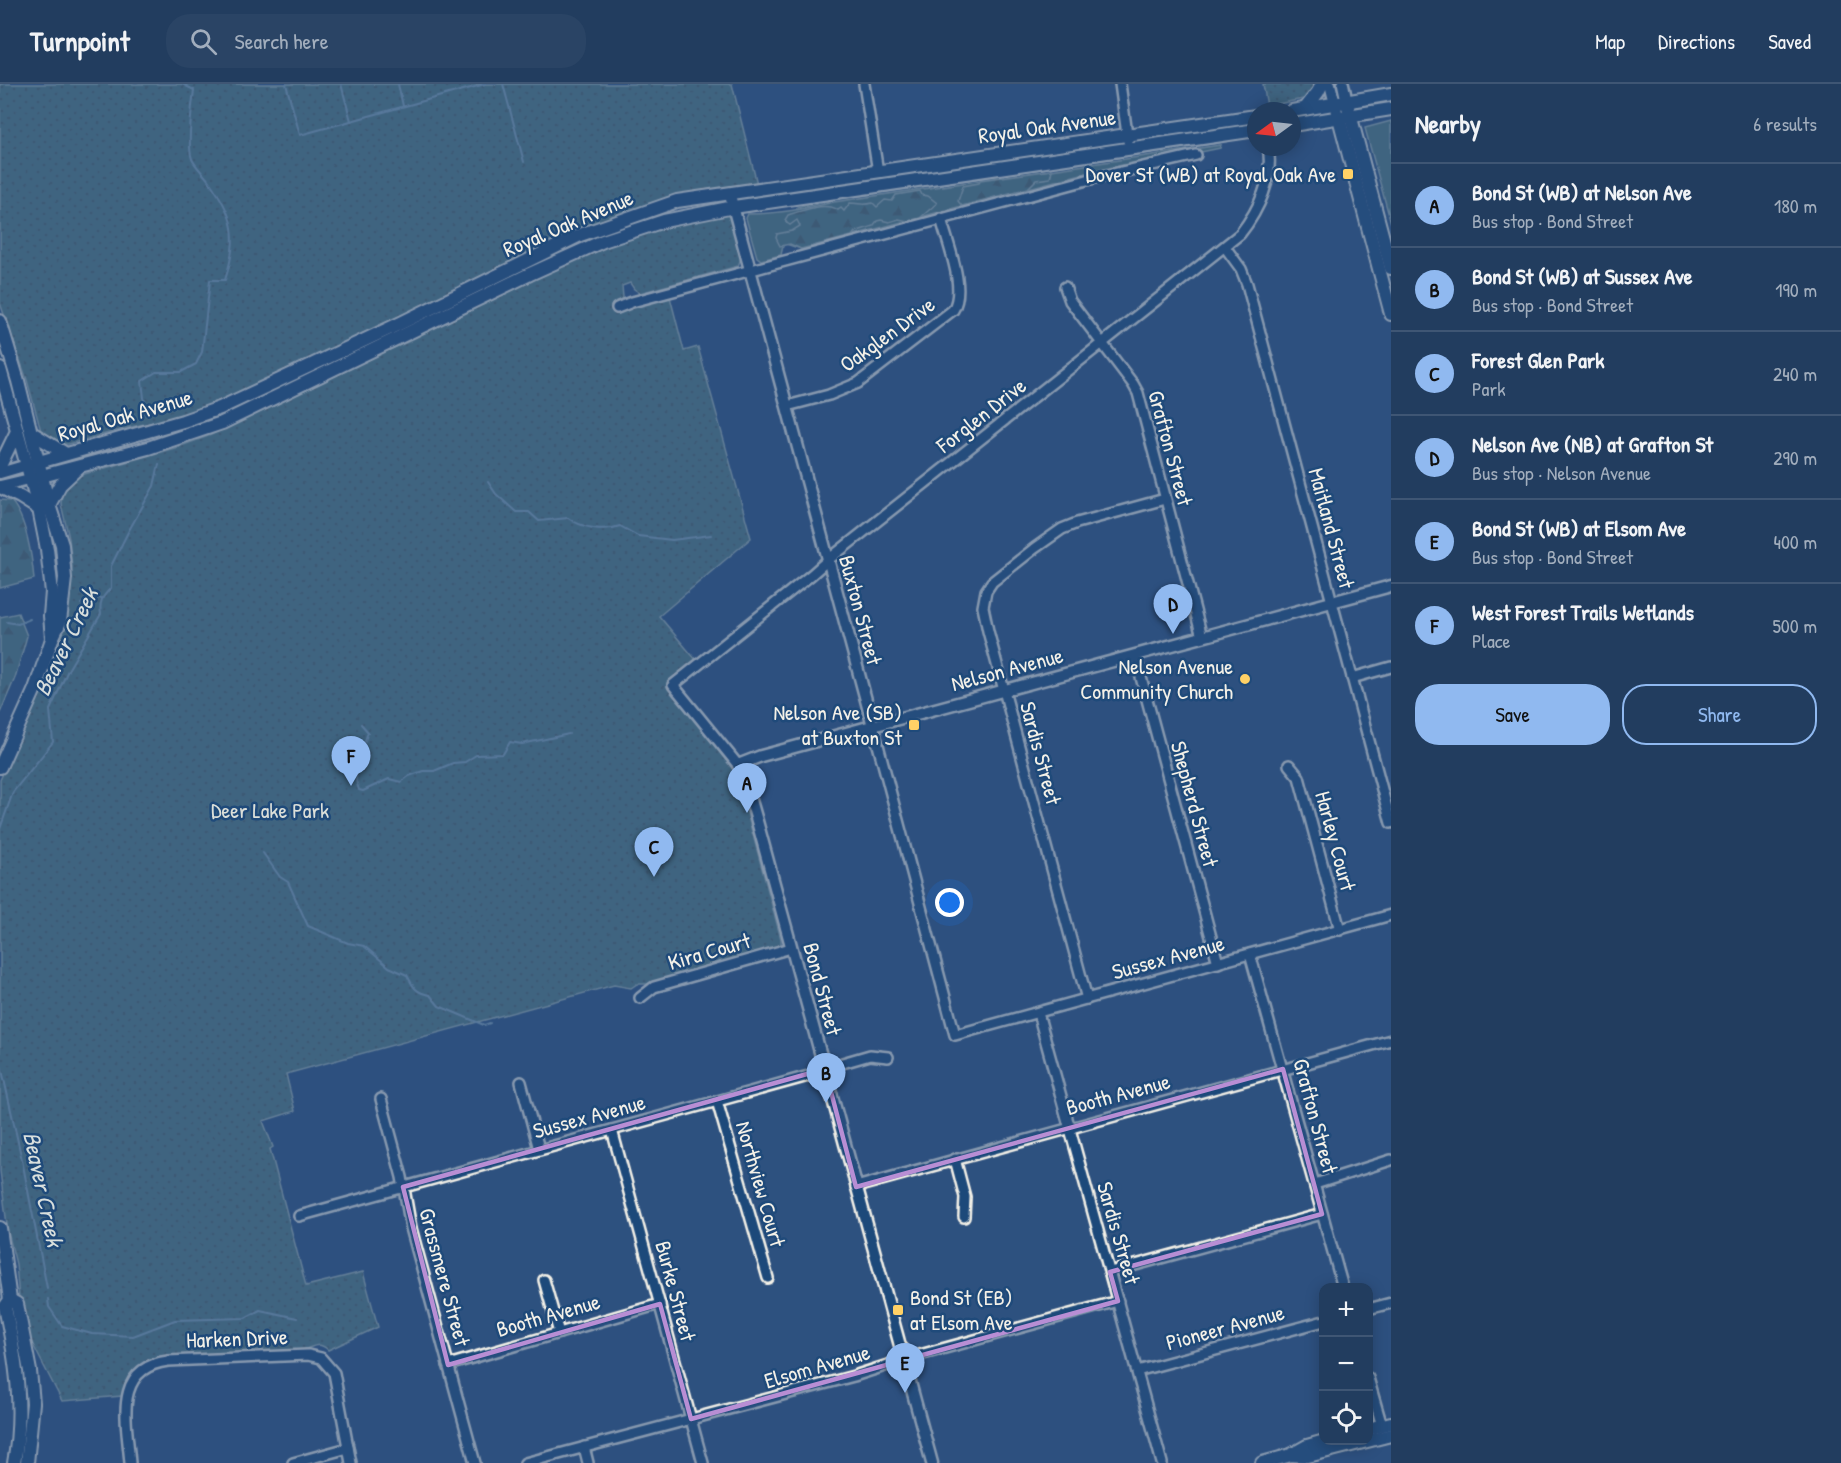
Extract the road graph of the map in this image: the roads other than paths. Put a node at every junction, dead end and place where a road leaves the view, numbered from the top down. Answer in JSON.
{"nodes":[{"id":1,"x":864,"y":84,"type":"edge"},
{"id":2,"x":1120,"y":84,"type":"edge"},
{"id":3,"x":1322,"y":84,"type":"edge"},
{"id":4,"x":1330,"y":84,"type":"edge"},
{"id":5,"x":1343,"y":84,"type":"edge"},
{"id":6,"x":1391,"y":94,"type":"edge"},
{"id":7,"x":1341,"y":104,"type":"junction"},
{"id":8,"x":1305,"y":109,"type":"junction"},
{"id":9,"x":1391,"y":109,"type":"edge"},
{"id":10,"x":1301,"y":110,"type":"edge"},
{"id":11,"x":1247,"y":117,"type":"edge"},
{"id":12,"x":1344,"y":117,"type":"junction"},
{"id":13,"x":1301,"y":124,"type":"edge"},
{"id":14,"x":1247,"y":131,"type":"edge"},
{"id":15,"x":1128,"y":135,"type":"junction"},
{"id":16,"x":1130,"y":149,"type":"junction"},
{"id":17,"x":1196,"y":155,"type":"dead end"},
{"id":18,"x":1268,"y":156,"type":"edge"},
{"id":19,"x":878,"y":172,"type":"junction"},
{"id":20,"x":730,"y":194,"type":"junction"},
{"id":21,"x":734,"y":207,"type":"junction"},
{"id":22,"x":941,"y":218,"type":"junction"},
{"id":23,"x":1225,"y":247,"type":"junction"},
{"id":24,"x":1391,"y":268,"type":"edge"},
{"id":25,"x":527,"y":269,"type":"junction"},
{"id":26,"x":750,"y":269,"type":"junction"},
{"id":27,"x":1065,"y":287,"type":"dead end"},
{"id":28,"x":617,"y":308,"type":"dead end"},
{"id":29,"x":1391,"y":314,"type":"edge"},
{"id":30,"x":0,"y":321,"type":"edge"},
{"id":31,"x":404,"y":329,"type":"junction"},
{"id":32,"x":1102,"y":345,"type":"junction"},
{"id":33,"x":0,"y":369,"type":"edge"},
{"id":34,"x":787,"y":406,"type":"junction"},
{"id":35,"x":17,"y":432,"type":"junction"},
{"id":36,"x":32,"y":433,"type":"junction"},
{"id":37,"x":66,"y":454,"type":"junction"},
{"id":38,"x":39,"y":462,"type":"junction"},
{"id":39,"x":26,"y":465,"type":"junction"},
{"id":40,"x":0,"y":466,"type":"edge"},
{"id":41,"x":79,"y":467,"type":"junction"},
{"id":42,"x":0,"y":473,"type":"edge"},
{"id":43,"x":36,"y":477,"type":"junction"},
{"id":44,"x":0,"y":486,"type":"edge"},
{"id":45,"x":1165,"y":499,"type":"junction"},
{"id":46,"x":44,"y":507,"type":"junction"},
{"id":47,"x":828,"y":560,"type":"junction"},
{"id":48,"x":1391,"y":586,"type":"edge"},
{"id":49,"x":1332,"y":602,"type":"junction"},
{"id":50,"x":1202,"y":637,"type":"junction"},
{"id":51,"x":1135,"y":655,"type":"junction"},
{"id":52,"x":1391,"y":667,"type":"edge"},
{"id":53,"x":1352,"y":678,"type":"junction"},
{"id":54,"x":673,"y":685,"type":"joint"},
{"id":55,"x":1004,"y":690,"type":"junction"},
{"id":56,"x":873,"y":726,"type":"junction"},
{"id":57,"x":738,"y":765,"type":"junction"},
{"id":58,"x":1289,"y":765,"type":"dead end"},
{"id":59,"x":0,"y":767,"type":"edge"},
{"id":60,"x":1386,"y":788,"type":"edge"},
{"id":61,"x":1391,"y":824,"type":"edge"},
{"id":62,"x":1391,"y":915,"type":"edge"},
{"id":63,"x":1340,"y":930,"type":"junction"},
{"id":64,"x":791,"y":948,"type":"junction"},
{"id":65,"x":1250,"y":954,"type":"junction"},
{"id":66,"x":1218,"y":963,"type":"junction"},
{"id":67,"x":640,"y":998,"type":"dead end"},
{"id":68,"x":1087,"y":999,"type":"junction"},
{"id":69,"x":1038,"y":1013,"type":"junction"},
{"id":70,"x":955,"y":1035,"type":"joint"},
{"id":71,"x":1391,"y":1040,"type":"edge"},
{"id":72,"x":888,"y":1057,"type":"dead end"},
{"id":73,"x":825,"y":1069,"type":"junction"},
{"id":74,"x":1283,"y":1069,"type":"junction"},
{"id":75,"x":521,"y":1082,"type":"dead end"},
{"id":76,"x":381,"y":1099,"type":"dead end"},
{"id":77,"x":717,"y":1101,"type":"junction"},
{"id":78,"x":1070,"y":1128,"type":"junction"},
{"id":79,"x":612,"y":1130,"type":"junction"},
{"id":80,"x":539,"y":1149,"type":"junction"},
{"id":81,"x":955,"y":1159,"type":"junction"},
{"id":82,"x":1391,"y":1160,"type":"edge"},
{"id":83,"x":1315,"y":1184,"type":"junction"},
{"id":84,"x":403,"y":1187,"type":"junction"},
{"id":85,"x":856,"y":1187,"type":"junction"},
{"id":86,"x":1322,"y":1214,"type":"junction"},
{"id":87,"x":299,"y":1216,"type":"dead end"},
{"id":88,"x":964,"y":1217,"type":"dead end"},
{"id":89,"x":0,"y":1228,"type":"edge"},
{"id":90,"x":1110,"y":1272,"type":"junction"},
{"id":91,"x":768,"y":1278,"type":"dead end"},
{"id":92,"x":544,"y":1280,"type":"dead end"},
{"id":93,"x":1342,"y":1283,"type":"edge"},
{"id":94,"x":1118,"y":1301,"type":"junction"},
{"id":95,"x":1391,"y":1303,"type":"edge"},
{"id":96,"x":660,"y":1304,"type":"junction"},
{"id":97,"x":1373,"y":1308,"type":"edge"},
{"id":98,"x":8,"y":1310,"type":"edge"},
{"id":99,"x":1319,"y":1322,"type":"edge"},
{"id":100,"x":559,"y":1333,"type":"junction"},
{"id":101,"x":904,"y":1360,"type":"junction"},
{"id":102,"x":448,"y":1365,"type":"junction"},
{"id":103,"x":1137,"y":1371,"type":"junction"},
{"id":104,"x":1373,"y":1391,"type":"edge"},
{"id":105,"x":691,"y":1419,"type":"junction"},
{"id":106,"x":1386,"y":1424,"type":"edge"},
{"id":107,"x":1391,"y":1435,"type":"edge"},
{"id":108,"x":1319,"y":1443,"type":"edge"},
{"id":109,"x":584,"y":1447,"type":"junction"},
{"id":110,"x":348,"y":1448,"type":"junction"},
{"id":111,"x":1291,"y":1455,"type":"junction"},
{"id":112,"x":14,"y":1463,"type":"edge"},
{"id":113,"x":27,"y":1463,"type":"edge"},
{"id":114,"x":130,"y":1463,"type":"edge"},
{"id":115,"x":293,"y":1463,"type":"edge"},
{"id":116,"x":351,"y":1463,"type":"edge"},
{"id":117,"x":475,"y":1463,"type":"edge"},
{"id":118,"x":525,"y":1463,"type":"edge"},
{"id":119,"x":588,"y":1463,"type":"edge"},
{"id":120,"x":704,"y":1463,"type":"edge"},
{"id":121,"x":932,"y":1463,"type":"edge"},
{"id":122,"x":1162,"y":1463,"type":"edge"},
{"id":123,"x":1262,"y":1463,"type":"edge"}],
"edges":[{"from":1,"to":19,"type":"street"},
{"from":2,"to":15,"type":"street"},
{"from":3,"to":8,"type":"main road"},
{"from":4,"to":7,"type":"street"},
{"from":5,"to":7,"type":"street"},
{"from":6,"to":7,"type":"main road"},
{"from":7,"to":8,"type":"main road"},
{"from":7,"to":12,"type":"main road"},
{"from":8,"to":10,"type":"main road"},
{"from":9,"to":12,"type":"main road"},
{"from":11,"to":15,"type":"main road","name":"Royal Oak Avenue"},
{"from":12,"to":13,"type":"main road"},
{"from":12,"to":24,"type":"main road"},
{"from":12,"to":29,"type":"main road"},
{"from":14,"to":16,"type":"main road","name":"Royal Oak Avenue"},
{"from":15,"to":16,"type":"street"},
{"from":15,"to":19,"type":"main road","name":"Royal Oak Avenue"},
{"from":16,"to":21,"type":"main road","name":"Royal Oak Avenue"},
{"from":17,"to":22,"type":"street"},
{"from":18,"to":23,"type":"street","name":"Forglen Drive"},
{"from":19,"to":20,"type":"main road","name":"Royal Oak Avenue"},
{"from":20,"to":21,"type":"street","name":"Buxton Street"},
{"from":20,"to":25,"type":"main road","name":"Royal Oak Avenue"},
{"from":21,"to":25,"type":"main road","name":"Royal Oak Avenue"},
{"from":21,"to":26,"type":"street","name":"Buxton Street"},
{"from":22,"to":26,"type":"street"},
{"from":22,"to":34,"type":"street","name":"Oakglen Drive"},
{"from":23,"to":32,"type":"street","name":"Forglen Drive"},
{"from":23,"to":49,"type":"street","name":"Maitland Street"},
{"from":25,"to":31,"type":"main road","name":"Royal Oak Avenue"},
{"from":26,"to":28,"type":"street"},
{"from":26,"to":34,"type":"street","name":"Buxton Street"},
{"from":27,"to":32,"type":"street","name":"Grafton Street"},
{"from":30,"to":36,"type":"main road"},
{"from":31,"to":37,"type":"main road","name":"Royal Oak Avenue"},
{"from":31,"to":41,"type":"main road","name":"Royal Oak Avenue"},
{"from":32,"to":45,"type":"street","name":"Grafton Street"},
{"from":32,"to":47,"type":"street","name":"Forglen Drive"},
{"from":33,"to":35,"type":"main road"},
{"from":34,"to":47,"type":"street","name":"Buxton Street"},
{"from":35,"to":39,"type":"main road"},
{"from":35,"to":40,"type":"main road"},
{"from":36,"to":37,"type":"main road"},
{"from":36,"to":38,"type":"main road"},
{"from":37,"to":38,"type":"main road","name":"Royal Oak Avenue"},
{"from":38,"to":39,"type":"street","name":"Royal Oak Avenue"},
{"from":38,"to":43,"type":"main road"},
{"from":39,"to":42,"type":"street","name":"Royal Oak Avenue"},
{"from":39,"to":43,"type":"main road"},
{"from":41,"to":43,"type":"main road","name":"Royal Oak Avenue"},
{"from":41,"to":46,"type":"main road"},
{"from":43,"to":44,"type":"street","name":"Royal Oak Avenue"},
{"from":43,"to":46,"type":"main road"},
{"from":44,"to":46,"type":"main road"},
{"from":45,"to":50,"type":"street","name":"Grafton Street"},
{"from":45,"to":55,"type":"street","name":"Sardis Street"},
{"from":46,"to":59,"type":"main road"},
{"from":47,"to":54,"type":"street","name":"Forglen Drive"},
{"from":47,"to":56,"type":"street","name":"Buxton Street"},
{"from":48,"to":49,"type":"street","name":"Nelson Avenue"},
{"from":49,"to":50,"type":"street","name":"Nelson Avenue"},
{"from":49,"to":53,"type":"street","name":"Maitland Street"},
{"from":50,"to":51,"type":"street","name":"Nelson Avenue"},
{"from":51,"to":55,"type":"street","name":"Nelson Avenue"},
{"from":51,"to":66,"type":"street","name":"Shepherd Street"},
{"from":52,"to":53,"type":"street"},
{"from":53,"to":60,"type":"street","name":"Maitland Street"},
{"from":54,"to":57,"type":"street","name":"Bond Street"},
{"from":55,"to":56,"type":"street","name":"Nelson Avenue"},
{"from":55,"to":68,"type":"street","name":"Sardis Street"},
{"from":56,"to":57,"type":"street","name":"Nelson Avenue"},
{"from":56,"to":70,"type":"street","name":"Buxton Street"},
{"from":57,"to":64,"type":"street","name":"Bond Street"},
{"from":58,"to":63,"type":"street","name":"Harley Court"},
{"from":60,"to":61,"type":"street","name":"Maitland Street"},
{"from":62,"to":63,"type":"street","name":"Sussex Avenue"},
{"from":63,"to":65,"type":"street","name":"Sussex Avenue"},
{"from":64,"to":67,"type":"street","name":"Kira Court"},
{"from":64,"to":73,"type":"street","name":"Bond Street"},
{"from":65,"to":66,"type":"street","name":"Sussex Avenue"},
{"from":65,"to":74,"type":"street","name":"Grafton Street"},
{"from":66,"to":68,"type":"street","name":"Sussex Avenue"},
{"from":68,"to":69,"type":"street","name":"Sussex Avenue"},
{"from":69,"to":70,"type":"street","name":"Sussex Avenue"},
{"from":69,"to":78,"type":"street","name":"Sardis Street"},
{"from":71,"to":74,"type":"street","name":"Booth Avenue"},
{"from":72,"to":73,"type":"street","name":"Sussex Avenue"},
{"from":73,"to":77,"type":"street","name":"Sussex Avenue"},
{"from":73,"to":85,"type":"street","name":"Bond Street"},
{"from":74,"to":78,"type":"street","name":"Booth Avenue"},
{"from":74,"to":83,"type":"street","name":"Grafton Street"},
{"from":75,"to":80,"type":"street"},
{"from":76,"to":84,"type":"street","name":"Grassmere Street"},
{"from":77,"to":79,"type":"street","name":"Sussex Avenue"},
{"from":77,"to":91,"type":"street","name":"Northview Court"},
{"from":78,"to":81,"type":"street","name":"Booth Avenue"},
{"from":78,"to":90,"type":"street","name":"Sardis Street"},
{"from":79,"to":80,"type":"street","name":"Sussex Avenue"},
{"from":79,"to":96,"type":"street","name":"Burke Street"},
{"from":80,"to":84,"type":"street","name":"Sussex Avenue"},
{"from":81,"to":85,"type":"street","name":"Booth Avenue"},
{"from":81,"to":88,"type":"street"},
{"from":82,"to":83,"type":"street"},
{"from":83,"to":86,"type":"street","name":"Grafton Street"},
{"from":84,"to":87,"type":"street","name":"Sussex Avenue"},
{"from":84,"to":102,"type":"street","name":"Grassmere Street"},
{"from":85,"to":101,"type":"street","name":"Bond Street"},
{"from":86,"to":90,"type":"street"},
{"from":86,"to":93,"type":"street","name":"Grafton Street"},
{"from":89,"to":98,"type":"main road"},
{"from":90,"to":94,"type":"street","name":"Sardis Street"},
{"from":92,"to":100,"type":"street"},
{"from":94,"to":101,"type":"street","name":"Elsom Avenue"},
{"from":94,"to":103,"type":"street","name":"Sardis Street"},
{"from":95,"to":97,"type":"street"},
{"from":96,"to":100,"type":"street","name":"Booth Avenue"},
{"from":96,"to":105,"type":"street","name":"Burke Street"},
{"from":98,"to":112,"type":"main road"},
{"from":98,"to":113,"type":"main road"},
{"from":99,"to":103,"type":"street","name":"Pioneer Avenue"},
{"from":100,"to":102,"type":"street","name":"Booth Avenue"},
{"from":101,"to":105,"type":"street","name":"Elsom Avenue"},
{"from":101,"to":121,"type":"street","name":"Bond Street"},
{"from":102,"to":117,"type":"street","name":"Grassmere Street"},
{"from":103,"to":122,"type":"street","name":"Sardis Street"},
{"from":104,"to":106,"type":"street"},
{"from":105,"to":109,"type":"street","name":"Elsom Avenue"},
{"from":105,"to":120,"type":"street","name":"Burke Street"},
{"from":107,"to":111,"type":"main road"},
{"from":108,"to":111,"type":"main road"},
{"from":109,"to":118,"type":"street","name":"Elsom Avenue"},
{"from":109,"to":119,"type":"street"},
{"from":110,"to":114,"type":"street","name":"Harken Drive"},
{"from":110,"to":115,"type":"street"},
{"from":110,"to":116,"type":"street","name":"Harken Drive"},
{"from":111,"to":123,"type":"main road"}]}
